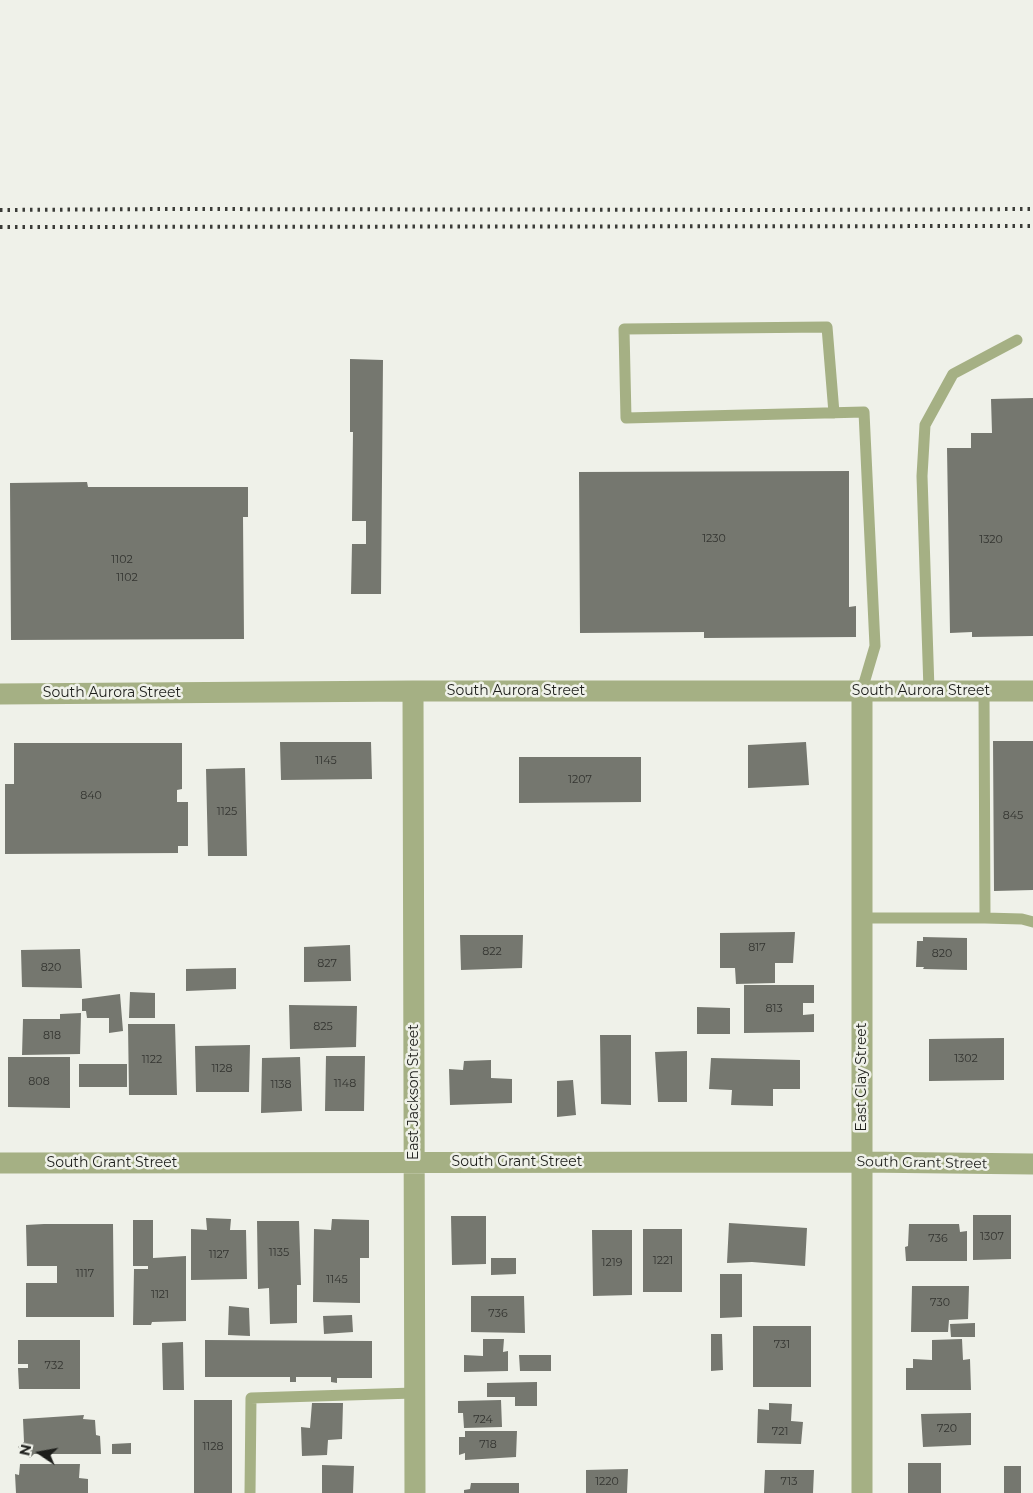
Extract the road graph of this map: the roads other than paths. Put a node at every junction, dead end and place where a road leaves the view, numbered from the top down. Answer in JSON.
{"nodes":[{"id":1,"x":1017,"y":340,"type":"dead end"},
{"id":2,"x":834,"y":413,"type":"junction"},
{"id":3,"x":862,"y":690,"type":"junction"},
{"id":4,"x":929,"y":690,"type":"junction"},
{"id":5,"x":413,"y":691,"type":"junction"},
{"id":6,"x":984,"y":691,"type":"junction"},
{"id":7,"x":1033,"y":691,"type":"edge"},
{"id":8,"x":0,"y":694,"type":"edge"},
{"id":9,"x":862,"y":918,"type":"junction"},
{"id":10,"x":985,"y":918,"type":"junction"},
{"id":11,"x":1033,"y":922,"type":"edge"},
{"id":12,"x":414,"y":1162,"type":"junction"},
{"id":13,"x":862,"y":1162,"type":"junction"},
{"id":14,"x":0,"y":1163,"type":"edge"},
{"id":15,"x":1033,"y":1164,"type":"edge"},
{"id":16,"x":414,"y":1393,"type":"junction"},
{"id":17,"x":250,"y":1493,"type":"edge"},
{"id":18,"x":414,"y":1493,"type":"edge"},
{"id":19,"x":862,"y":1493,"type":"edge"}],
"edges":[{"from":1,"to":4,"type":"lane"},
{"from":2,"to":2,"type":"lane"},
{"from":2,"to":3,"type":"lane"},
{"from":3,"to":4,"type":"street","name":"South Aurora Street"},
{"from":3,"to":5,"type":"street","name":"South Aurora Street"},
{"from":3,"to":9,"type":"street","name":"East Clay Street"},
{"from":4,"to":6,"type":"street","name":"South Aurora Street"},
{"from":5,"to":8,"type":"street","name":"South Aurora Street"},
{"from":5,"to":12,"type":"street","name":"East Jackson Street"},
{"from":6,"to":7,"type":"street","name":"South Aurora Street"},
{"from":6,"to":10,"type":"lane"},
{"from":9,"to":10,"type":"lane"},
{"from":9,"to":13,"type":"street","name":"East Clay Street"},
{"from":10,"to":11,"type":"lane"},
{"from":12,"to":13,"type":"street","name":"South Grant Street"},
{"from":12,"to":14,"type":"street","name":"South Grant Street"},
{"from":12,"to":16,"type":"street","name":"East Jackson Street"},
{"from":13,"to":15,"type":"street","name":"South Grant Street"},
{"from":13,"to":19,"type":"street","name":"East Clay Street"},
{"from":16,"to":17,"type":"lane"},
{"from":16,"to":18,"type":"street","name":"East Jackson Street"}]}
